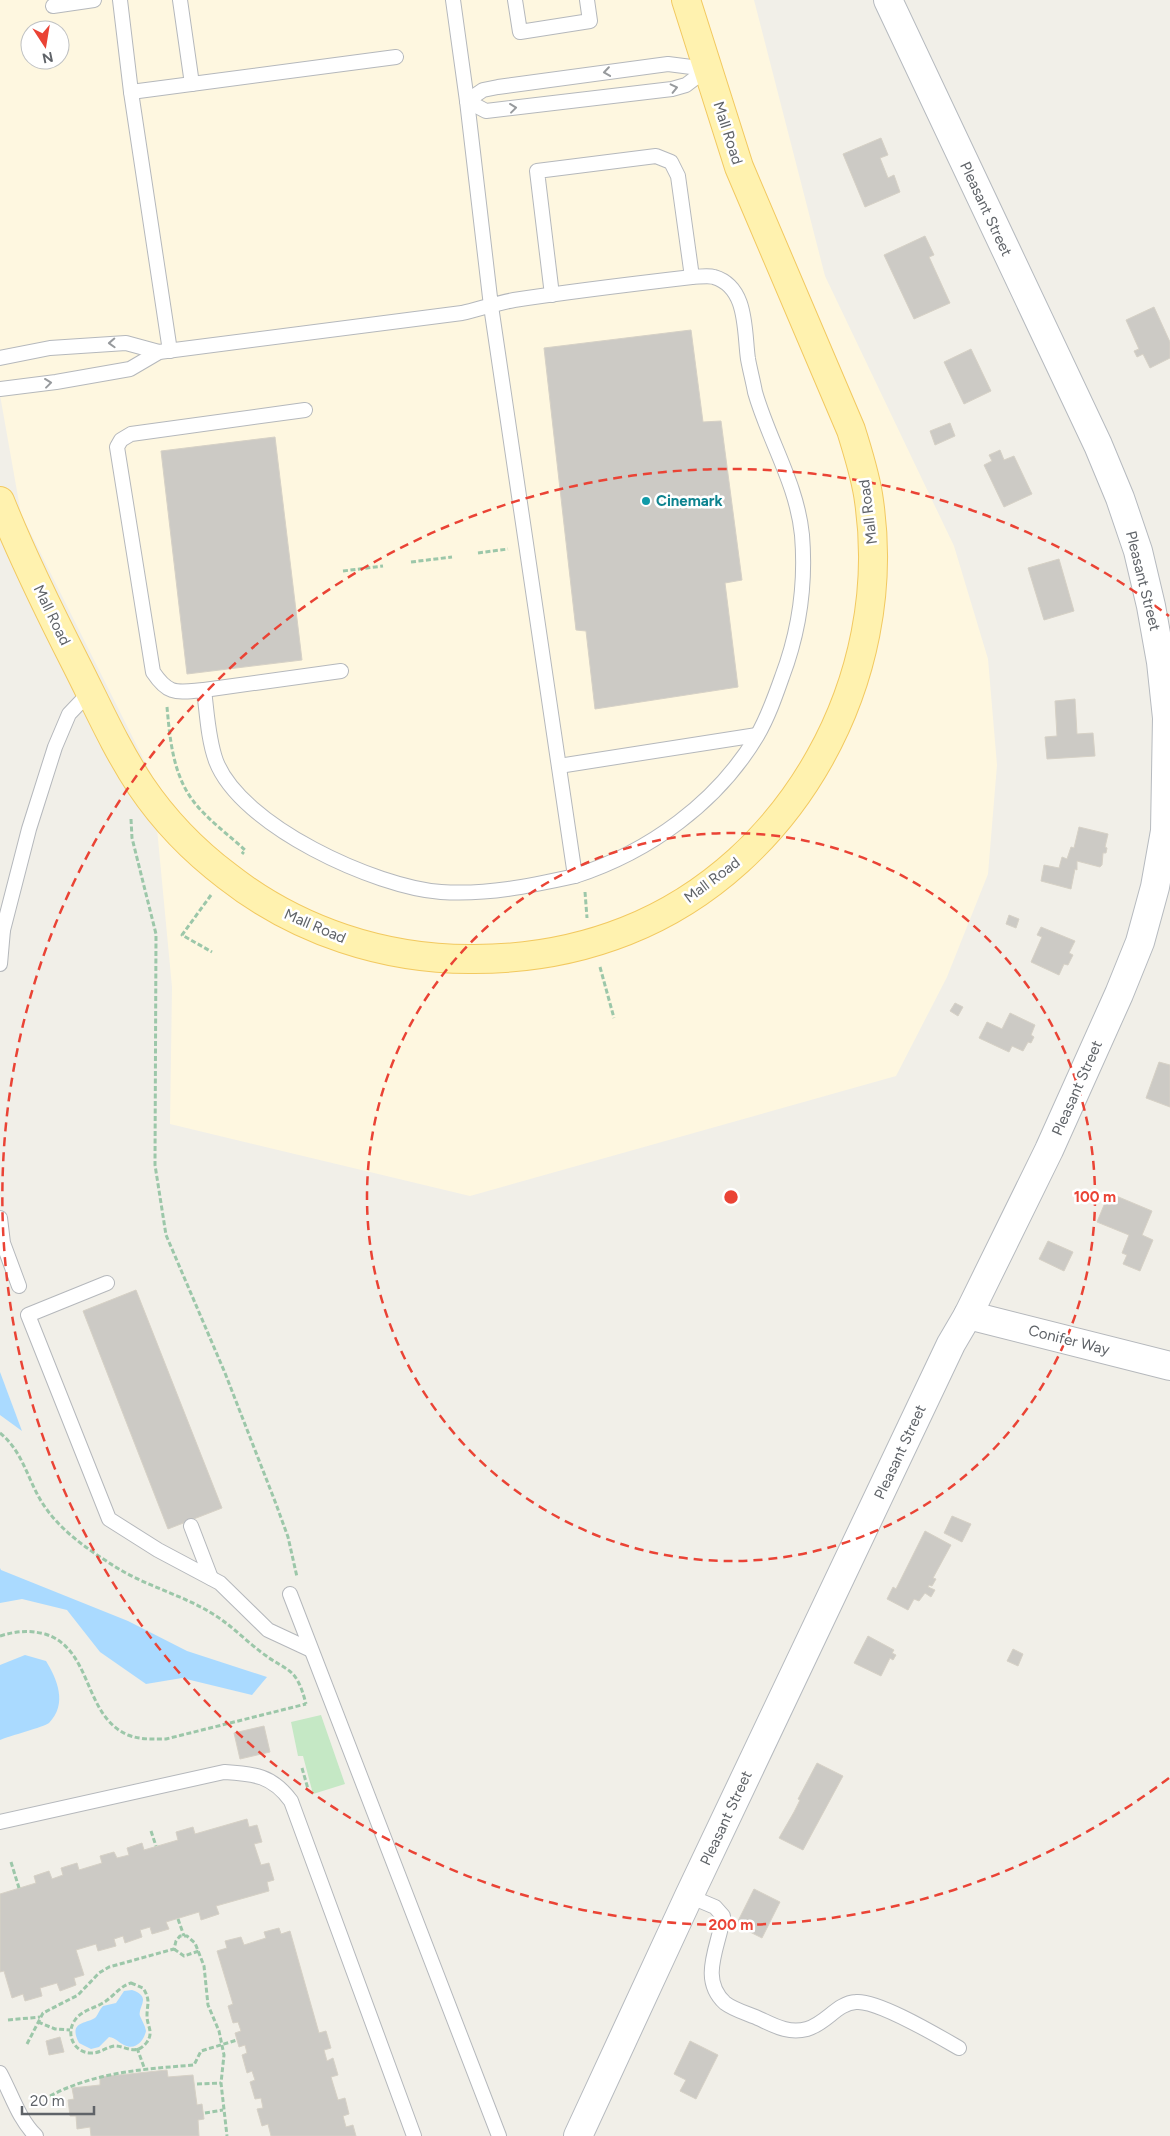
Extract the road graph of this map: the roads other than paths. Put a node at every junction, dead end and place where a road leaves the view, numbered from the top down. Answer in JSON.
{"nodes":[{"id":1,"x":94,"y":0,"type":"edge"},
{"id":2,"x":120,"y":0,"type":"edge"},
{"id":3,"x":180,"y":0,"type":"edge"},
{"id":4,"x":453,"y":0,"type":"edge"},
{"id":5,"x":515,"y":0,"type":"edge"},
{"id":6,"x":587,"y":0,"type":"edge"},
{"id":7,"x":686,"y":0,"type":"edge"},
{"id":8,"x":888,"y":0,"type":"edge"},
{"id":9,"x":53,"y":6,"type":"dead end"},
{"id":10,"x":396,"y":57,"type":"dead end"},
{"id":11,"x":707,"y":69,"type":"junction"},
{"id":12,"x":192,"y":84,"type":"junction"},
{"id":13,"x":131,"y":92,"type":"junction"},
{"id":14,"x":467,"y":101,"type":"junction"},
{"id":15,"x":692,"y":276,"type":"junction"},
{"id":16,"x":552,"y":295,"type":"junction"},
{"id":17,"x":491,"y":306,"type":"junction"},
{"id":18,"x":165,"y":352,"type":"junction"},
{"id":19,"x":0,"y":358,"type":"edge"},
{"id":20,"x":0,"y":388,"type":"edge"},
{"id":21,"x":305,"y":410,"type":"dead end"},
{"id":22,"x":0,"y":501,"type":"edge"},
{"id":23,"x":341,"y":670,"type":"dead end"},
{"id":24,"x":204,"y":690,"type":"junction"},
{"id":25,"x":90,"y":692,"type":"junction"},
{"id":26,"x":757,"y":735,"type":"junction"},
{"id":27,"x":559,"y":766,"type":"junction"},
{"id":28,"x":575,"y":876,"type":"junction"},
{"id":29,"x":2,"y":930,"type":"edge"},
{"id":30,"x":0,"y":964,"type":"edge"},
{"id":31,"x":0,"y":1218,"type":"edge"},
{"id":32,"x":107,"y":1283,"type":"dead end"},
{"id":33,"x":19,"y":1286,"type":"dead end"},
{"id":34,"x":968,"y":1315,"type":"junction"},
{"id":35,"x":1170,"y":1366,"type":"edge"},
{"id":36,"x":191,"y":1526,"type":"dead end"},
{"id":37,"x":211,"y":1578,"type":"junction"},
{"id":38,"x":290,"y":1594,"type":"road end"},
{"id":39,"x":311,"y":1650,"type":"junction"},
{"id":40,"x":0,"y":1822,"type":"edge"},
{"id":41,"x":689,"y":1896,"type":"junction"},
{"id":42,"x":959,"y":2048,"type":"dead end"},
{"id":43,"x":0,"y":2073,"type":"edge"},
{"id":44,"x":6,"y":2104,"type":"edge"},
{"id":45,"x":36,"y":2136,"type":"edge"},
{"id":46,"x":414,"y":2136,"type":"edge"},
{"id":47,"x":499,"y":2136,"type":"edge"},
{"id":48,"x":578,"y":2136,"type":"edge"}],
"edges":[{"from":1,"to":9,"type":"lane"},
{"from":2,"to":13,"type":"lane"},
{"from":3,"to":12,"type":"lane"},
{"from":4,"to":14,"type":"lane"},
{"from":5,"to":6,"type":"lane"},
{"from":7,"to":11,"type":"main road","name":"Mall Road"},
{"from":8,"to":34,"type":"main road","name":"Pleasant Street"},
{"from":10,"to":12,"type":"lane"},
{"from":11,"to":14,"type":"lane","one_way":true},
{"from":14,"to":11,"type":"lane","one_way":true},
{"from":11,"to":25,"type":"main road","name":"Mall Road"},
{"from":12,"to":13,"type":"lane"},
{"from":13,"to":18,"type":"lane"},
{"from":14,"to":17,"type":"lane"},
{"from":15,"to":16,"type":"lane"},
{"from":15,"to":16,"type":"lane"},
{"from":15,"to":26,"type":"lane"},
{"from":16,"to":17,"type":"lane"},
{"from":17,"to":18,"type":"lane"},
{"from":17,"to":27,"type":"lane"},
{"from":18,"to":19,"type":"lane","one_way":true},
{"from":20,"to":18,"type":"lane","one_way":true},
{"from":21,"to":24,"type":"lane"},
{"from":22,"to":25,"type":"main road","name":"Mall Road"},
{"from":23,"to":24,"type":"lane"},
{"from":24,"to":28,"type":"lane"},
{"from":25,"to":29,"type":"lane"},
{"from":26,"to":27,"type":"lane"},
{"from":26,"to":28,"type":"lane"},
{"from":27,"to":28,"type":"lane"},
{"from":29,"to":30,"type":"lane"},
{"from":31,"to":33,"type":"lane"},
{"from":32,"to":37,"type":"lane"},
{"from":34,"to":35,"type":"main road","name":"Conifer Way"},
{"from":34,"to":41,"type":"main road","name":"Pleasant Street"},
{"from":36,"to":37,"type":"lane"},
{"from":37,"to":39,"type":"lane"},
{"from":38,"to":39,"type":"lane"},
{"from":39,"to":47,"type":"lane"},
{"from":40,"to":46,"type":"lane"},
{"from":41,"to":42,"type":"lane"},
{"from":41,"to":48,"type":"main road","name":"Pleasant Street"},
{"from":43,"to":44,"type":"lane"},
{"from":44,"to":45,"type":"lane"}]}
